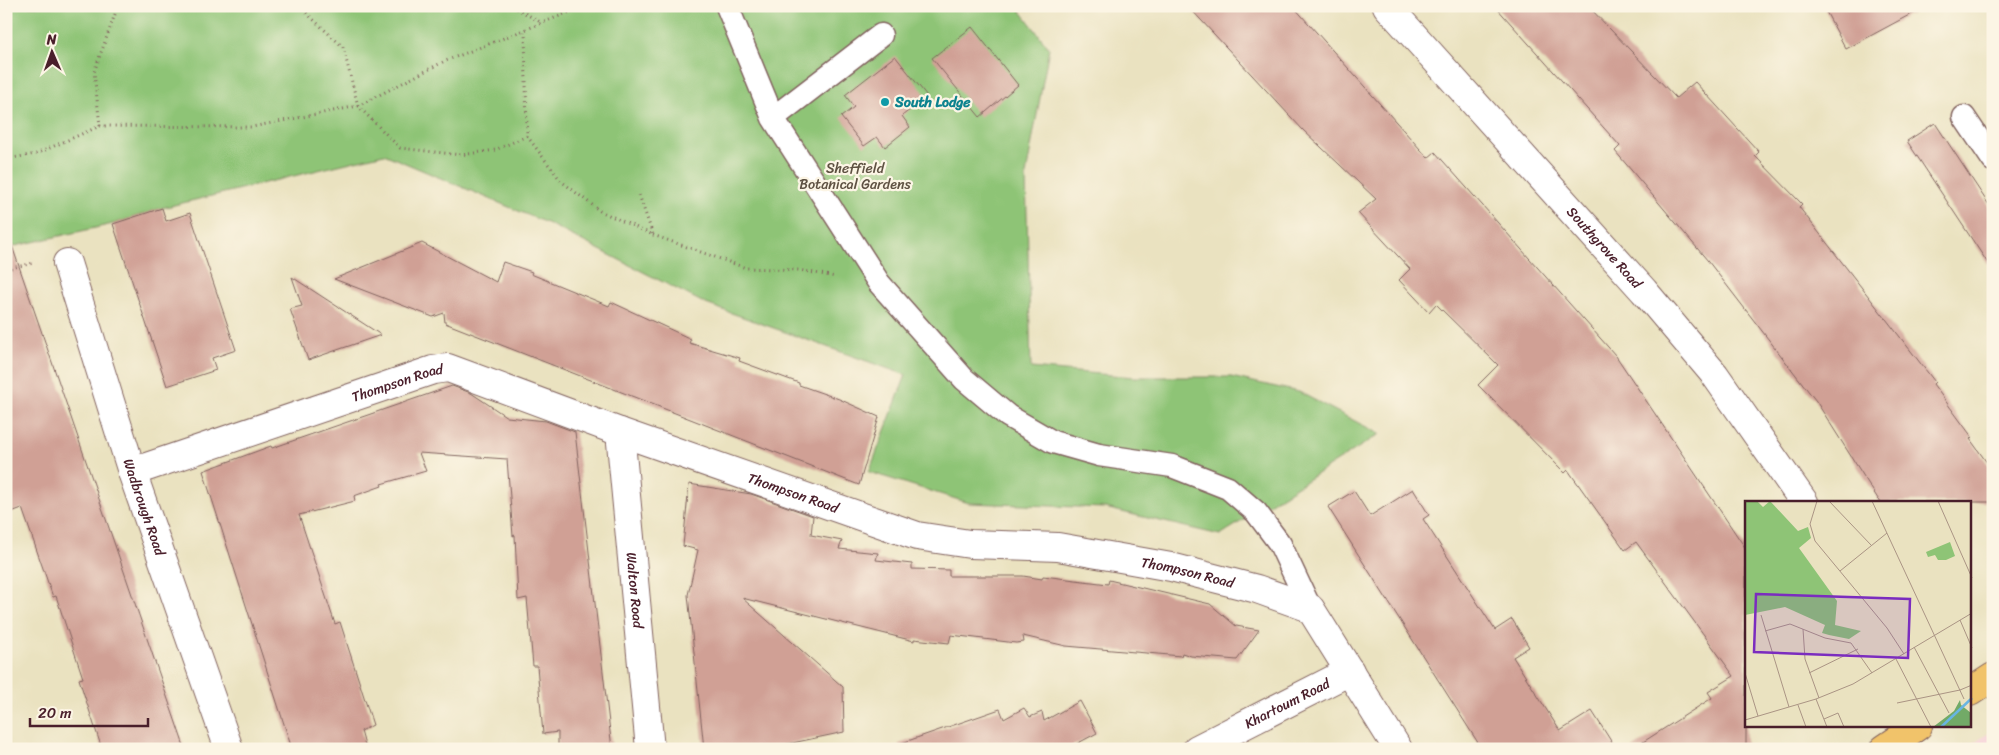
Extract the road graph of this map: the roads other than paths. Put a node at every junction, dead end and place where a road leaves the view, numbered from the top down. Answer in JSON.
{"nodes":[{"id":1,"x":727,"y":6,"type":"edge"},
{"id":2,"x":1387,"y":6,"type":"edge"},
{"id":3,"x":881,"y":35,"type":"dead end"},
{"id":4,"x":1964,"y":117,"type":"dead end"},
{"id":5,"x":773,"y":118,"type":"junction"},
{"id":6,"x":1993,"y":160,"type":"edge"},
{"id":7,"x":67,"y":263,"type":"dead end"},
{"id":8,"x":620,"y":432,"type":"junction"},
{"id":9,"x":132,"y":472,"type":"junction"},
{"id":10,"x":1803,"y":501,"type":"edge"},
{"id":11,"x":1310,"y":608,"type":"junction"},
{"id":12,"x":1350,"y":671,"type":"junction"},
{"id":13,"x":1993,"y":677,"type":"edge"},
{"id":14,"x":1972,"y":691,"type":"edge"},
{"id":15,"x":1915,"y":728,"type":"edge"},
{"id":16,"x":229,"y":749,"type":"edge"},
{"id":17,"x":650,"y":749,"type":"edge"},
{"id":18,"x":1198,"y":749,"type":"edge"},
{"id":19,"x":1398,"y":749,"type":"edge"},
{"id":20,"x":1884,"y":749,"type":"edge"}],
"edges":[{"from":1,"to":5,"type":"lane"},
{"from":2,"to":10,"type":"street","name":"Southgrove Road"},
{"from":3,"to":5,"type":"lane"},
{"from":4,"to":6,"type":"lane"},
{"from":5,"to":11,"type":"lane"},
{"from":7,"to":9,"type":"street","name":"Wadbrough Road"},
{"from":8,"to":9,"type":"street","name":"Thompson Road"},
{"from":8,"to":11,"type":"street","name":"Thompson Road"},
{"from":8,"to":17,"type":"street","name":"Walton Road"},
{"from":9,"to":16,"type":"street","name":"Wadbrough Road"},
{"from":11,"to":12,"type":"street"},
{"from":12,"to":18,"type":"street","name":"Khartoum Road"},
{"from":12,"to":19,"type":"street"},
{"from":13,"to":14,"type":"main road"},
{"from":15,"to":20,"type":"main road"}]}
